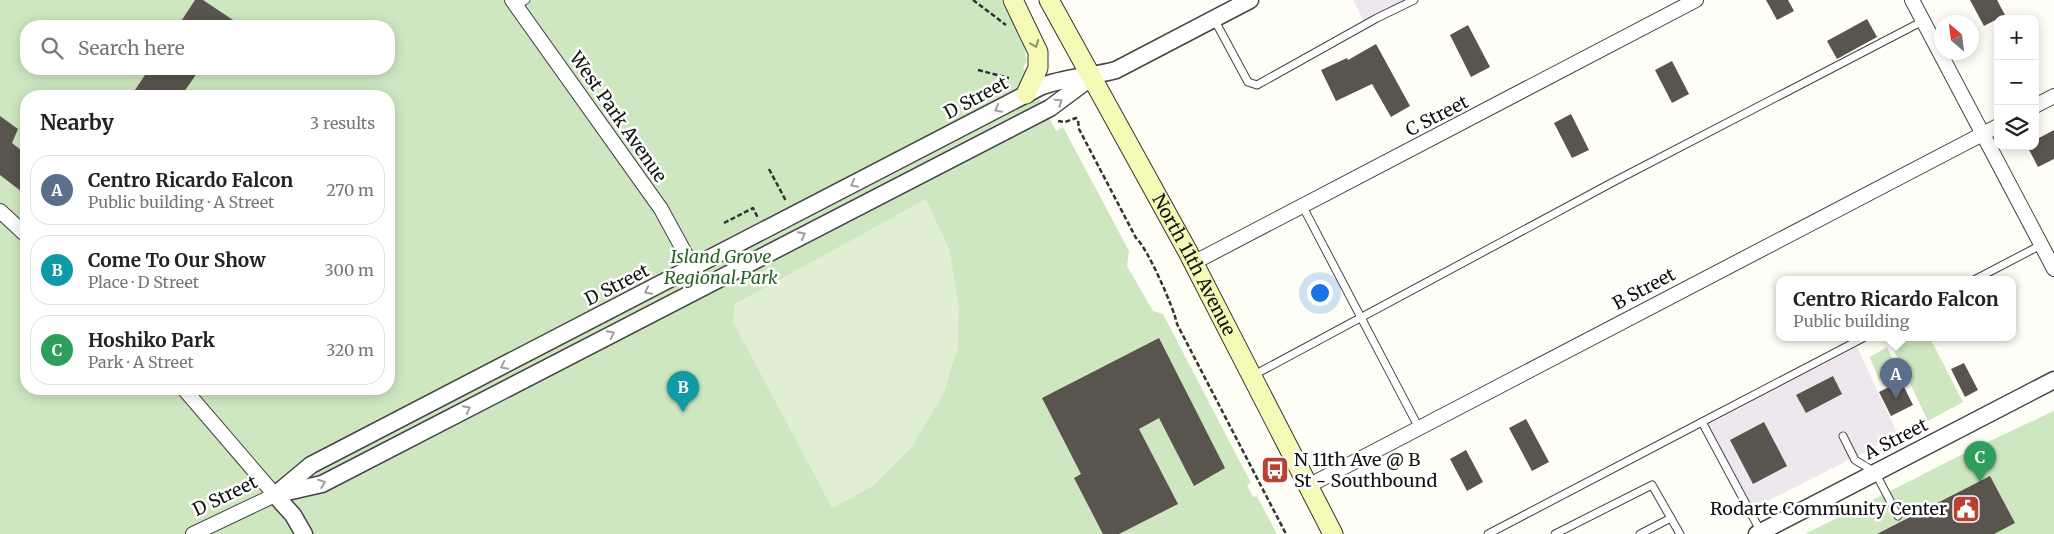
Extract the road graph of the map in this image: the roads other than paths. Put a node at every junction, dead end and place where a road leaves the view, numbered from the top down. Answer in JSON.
{"nodes":[{"id":1,"x":1013,"y":0,"type":"edge"},
{"id":2,"x":1049,"y":0,"type":"edge"},
{"id":3,"x":1250,"y":0,"type":"edge"},
{"id":4,"x":1414,"y":0,"type":"edge"},
{"id":5,"x":1696,"y":0,"type":"edge"},
{"id":6,"x":1912,"y":0,"type":"edge"},
{"id":7,"x":518,"y":2,"type":"edge"},
{"id":8,"x":1214,"y":18,"type":"junction"},
{"id":9,"x":1923,"y":21,"type":"junction"},
{"id":10,"x":1093,"y":76,"type":"junction"},
{"id":11,"x":1026,"y":94,"type":"junction"},
{"id":12,"x":2054,"y":96,"type":"edge"},
{"id":13,"x":2037,"y":105,"type":"edge"},
{"id":14,"x":1994,"y":128,"type":"edge"},
{"id":15,"x":1983,"y":133,"type":"junction"},
{"id":16,"x":1303,"y":207,"type":"junction"},
{"id":17,"x":0,"y":211,"type":"edge"},
{"id":18,"x":20,"y":229,"type":"edge"},
{"id":19,"x":2042,"y":245,"type":"junction"},
{"id":20,"x":692,"y":263,"type":"junction"},
{"id":21,"x":1193,"y":263,"type":"junction"},
{"id":22,"x":2054,"y":269,"type":"edge"},
{"id":23,"x":1982,"y":276,"type":"edge"},
{"id":24,"x":703,"y":286,"type":"junction"},
{"id":25,"x":1362,"y":317,"type":"junction"},
{"id":26,"x":1857,"y":341,"type":"edge"},
{"id":27,"x":1251,"y":376,"type":"junction"},
{"id":28,"x":2054,"y":380,"type":"edge"},
{"id":29,"x":189,"y":395,"type":"edge"},
{"id":30,"x":1702,"y":422,"type":"junction"},
{"id":31,"x":1419,"y":428,"type":"junction"},
{"id":32,"x":1843,"y":436,"type":"dead end"},
{"id":33,"x":1876,"y":472,"type":"junction"},
{"id":34,"x":1308,"y":486,"type":"junction"},
{"id":35,"x":275,"y":495,"type":"junction"},
{"id":36,"x":1898,"y":516,"type":"dead end"},
{"id":37,"x":1671,"y":518,"type":"junction"},
{"id":38,"x":1766,"y":532,"type":"edge"},
{"id":39,"x":193,"y":534,"type":"edge"},
{"id":40,"x":304,"y":534,"type":"edge"},
{"id":41,"x":1333,"y":534,"type":"edge"},
{"id":42,"x":1488,"y":534,"type":"edge"},
{"id":43,"x":1555,"y":534,"type":"edge"},
{"id":44,"x":1640,"y":534,"type":"edge"},
{"id":45,"x":1680,"y":534,"type":"edge"}],
"edges":[{"from":1,"to":11,"type":"main road","one_way":true},
{"from":2,"to":10,"type":"main road","name":"North 11th Avenue"},
{"from":3,"to":8,"type":"street","name":"D Street"},
{"from":4,"to":8,"type":"lane"},
{"from":5,"to":16,"type":"street","name":"C Street"},
{"from":6,"to":9,"type":"street"},
{"from":7,"to":20,"type":"street","name":"West Park Avenue"},
{"from":8,"to":10,"type":"street","name":"D Street"},
{"from":9,"to":15,"type":"street"},
{"from":9,"to":25,"type":"lane"},
{"from":10,"to":11,"type":"street","name":"D Street"},
{"from":10,"to":21,"type":"main road","name":"North 11th Avenue"},
{"from":24,"to":10,"type":"street","name":"D Street","one_way":true},
{"from":11,"to":20,"type":"street","name":"D Street","one_way":true},
{"from":12,"to":13,"type":"street"},
{"from":14,"to":15,"type":"street","name":"B Street"},
{"from":15,"to":19,"type":"street"},
{"from":15,"to":31,"type":"street","name":"B Street"},
{"from":16,"to":21,"type":"street","name":"C Street"},
{"from":16,"to":25,"type":"lane"},
{"from":17,"to":18,"type":"street"},
{"from":19,"to":22,"type":"street"},
{"from":19,"to":23,"type":"lane"},
{"from":20,"to":24,"type":"street","name":"West Park Avenue"},
{"from":20,"to":35,"type":"street","name":"D Street","one_way":true},
{"from":21,"to":27,"type":"main road","name":"North 11th Avenue"},
{"from":35,"to":24,"type":"street","name":"D Street","one_way":true},
{"from":25,"to":27,"type":"lane"},
{"from":25,"to":31,"type":"lane"},
{"from":26,"to":30,"type":"lane"},
{"from":27,"to":34,"type":"main road","name":"North 11th Avenue"},
{"from":28,"to":33,"type":"street","name":"A Street"},
{"from":29,"to":35,"type":"street"},
{"from":30,"to":38,"type":"lane"},
{"from":30,"to":42,"type":"lane"},
{"from":31,"to":34,"type":"street","name":"B Street"},
{"from":32,"to":33,"type":"lane"},
{"from":33,"to":36,"type":"lane"},
{"from":33,"to":38,"type":"street","name":"A Street"},
{"from":34,"to":41,"type":"main road","name":"North 11th Avenue"},
{"from":35,"to":39,"type":"street","name":"D Street"},
{"from":35,"to":40,"type":"street"},
{"from":37,"to":43,"type":"lane"},
{"from":37,"to":44,"type":"lane"},
{"from":37,"to":45,"type":"lane"}]}
